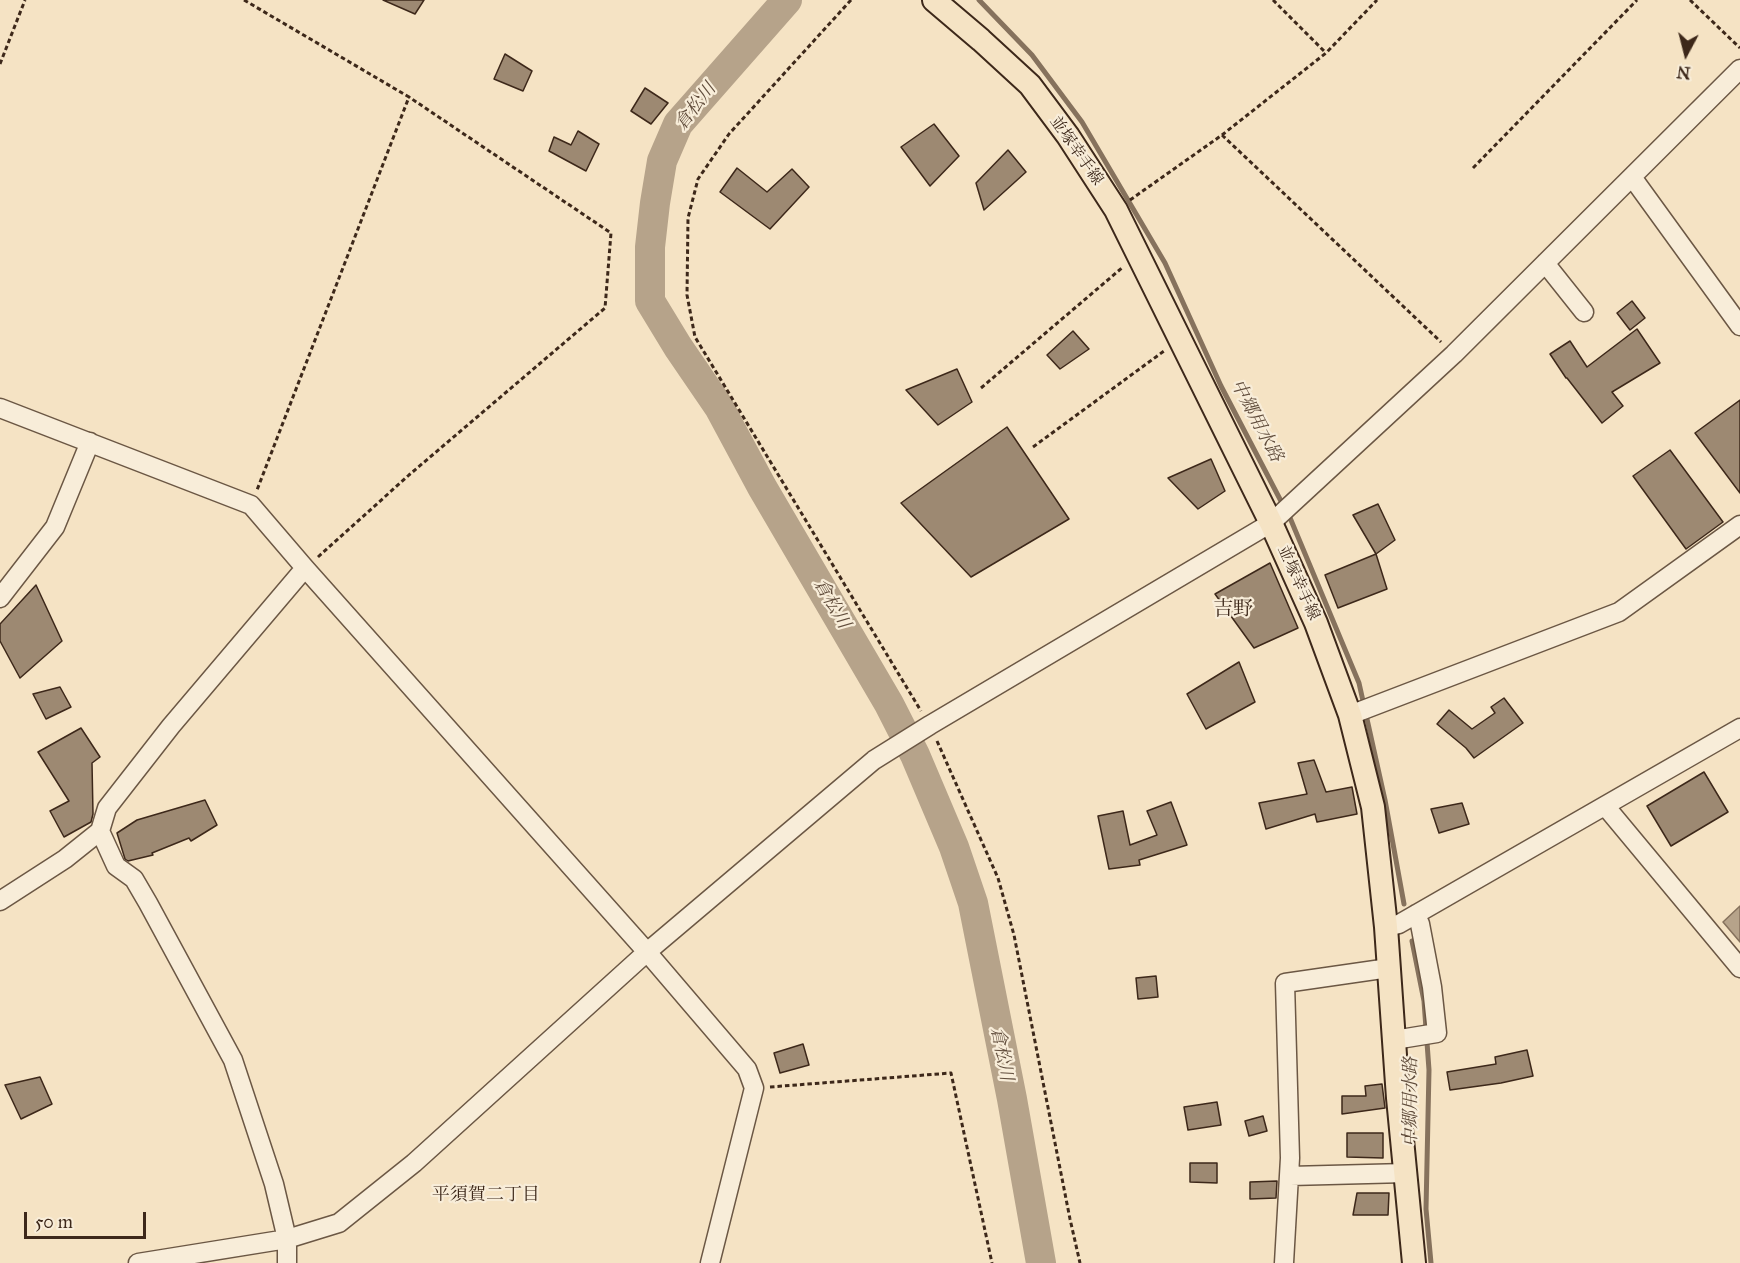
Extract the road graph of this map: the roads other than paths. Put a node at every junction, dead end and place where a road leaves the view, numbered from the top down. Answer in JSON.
{"nodes":[{"id":1,"x":934,"y":0,"type":"edge"},
{"id":2,"x":1739,"y":72,"type":"edge"},
{"id":3,"x":1632,"y":177,"type":"junction"},
{"id":4,"x":1545,"y":263,"type":"junction"},
{"id":5,"x":1584,"y":312,"type":"dead end"},
{"id":6,"x":1740,"y":326,"type":"edge"},
{"id":7,"x":0,"y":408,"type":"edge"},
{"id":8,"x":90,"y":442,"type":"junction"},
{"id":9,"x":1271,"y":523,"type":"junction"},
{"id":10,"x":1740,"y":525,"type":"edge"},
{"id":11,"x":305,"y":568,"type":"junction"},
{"id":12,"x":0,"y":598,"type":"edge"},
{"id":13,"x":1350,"y":715,"type":"junction"},
{"id":14,"x":1740,"y":728,"type":"edge"},
{"id":15,"x":1606,"y":807,"type":"junction"},
{"id":16,"x":100,"y":831,"type":"junction"},
{"id":17,"x":0,"y":901,"type":"edge"},
{"id":18,"x":1416,"y":914,"type":"junction"},
{"id":19,"x":1386,"y":927,"type":"junction"},
{"id":20,"x":646,"y":952,"type":"junction"},
{"id":21,"x":1389,"y":968,"type":"junction"},
{"id":22,"x":1740,"y":968,"type":"edge"},
{"id":23,"x":1394,"y":1040,"type":"junction"},
{"id":24,"x":1406,"y":1173,"type":"junction"},
{"id":25,"x":1290,"y":1176,"type":"junction"},
{"id":26,"x":287,"y":1239,"type":"junction"},
{"id":27,"x":138,"y":1263,"type":"edge"},
{"id":28,"x":287,"y":1263,"type":"edge"},
{"id":29,"x":710,"y":1263,"type":"edge"},
{"id":30,"x":1284,"y":1263,"type":"edge"},
{"id":31,"x":1414,"y":1263,"type":"edge"}],
"edges":[{"from":1,"to":9,"type":"main road","name":"並塚幸手線"},
{"from":2,"to":3,"type":"street"},
{"from":3,"to":4,"type":"street"},
{"from":3,"to":6,"type":"street"},
{"from":4,"to":5,"type":"street"},
{"from":4,"to":9,"type":"street"},
{"from":7,"to":8,"type":"street"},
{"from":8,"to":11,"type":"street"},
{"from":8,"to":12,"type":"street"},
{"from":9,"to":13,"type":"main road","name":"並塚幸手線"},
{"from":9,"to":20,"type":"street"},
{"from":10,"to":13,"type":"street"},
{"from":11,"to":16,"type":"street"},
{"from":11,"to":20,"type":"street"},
{"from":13,"to":19,"type":"main road","name":"並塚幸手線"},
{"from":14,"to":15,"type":"street"},
{"from":15,"to":18,"type":"street"},
{"from":15,"to":22,"type":"street"},
{"from":16,"to":17,"type":"street"},
{"from":16,"to":26,"type":"street"},
{"from":18,"to":19,"type":"street"},
{"from":18,"to":23,"type":"street"},
{"from":19,"to":21,"type":"main road","name":"並塚幸手線"},
{"from":20,"to":26,"type":"street"},
{"from":20,"to":29,"type":"street"},
{"from":21,"to":23,"type":"main road","name":"並塚幸手線"},
{"from":21,"to":25,"type":"street"},
{"from":23,"to":24,"type":"main road","name":"並塚幸手線"},
{"from":24,"to":25,"type":"street"},
{"from":24,"to":31,"type":"main road","name":"並塚幸手線"},
{"from":25,"to":30,"type":"street"},
{"from":26,"to":27,"type":"street"},
{"from":26,"to":28,"type":"street"}]}
